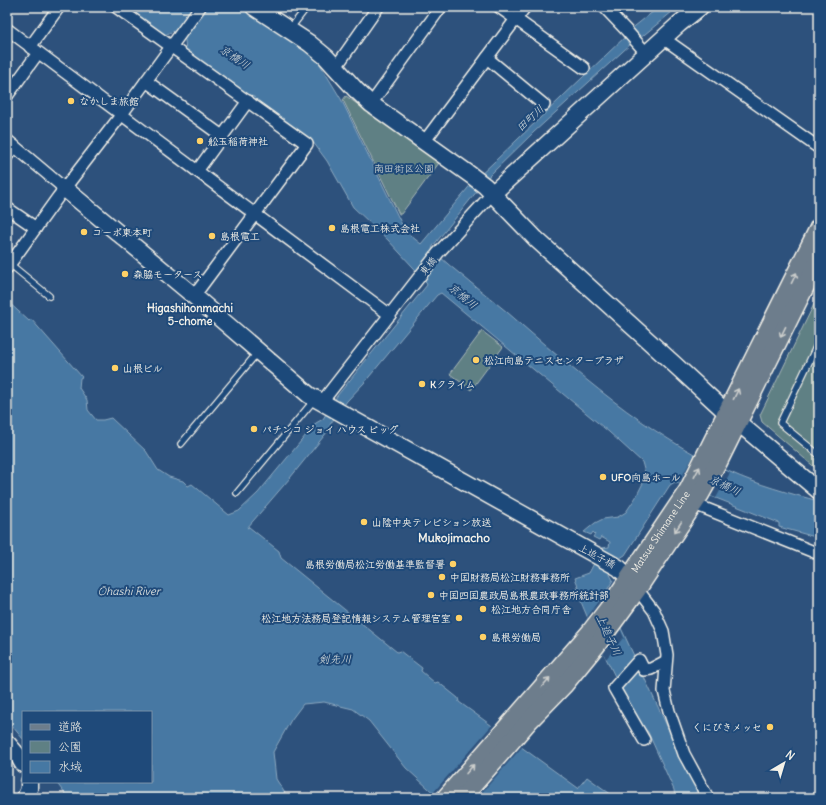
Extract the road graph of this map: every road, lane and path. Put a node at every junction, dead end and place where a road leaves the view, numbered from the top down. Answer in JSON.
{"nodes":[{"id":1,"x":59,"y":7,"type":"edge"},
{"id":2,"x":116,"y":7,"type":"edge"},
{"id":3,"x":200,"y":7,"type":"edge"},
{"id":4,"x":254,"y":7,"type":"edge"},
{"id":5,"x":307,"y":7,"type":"edge"},
{"id":6,"x":378,"y":7,"type":"edge"},
{"id":7,"x":441,"y":7,"type":"edge"},
{"id":8,"x":499,"y":7,"type":"edge"},
{"id":9,"x":525,"y":7,"type":"edge"},
{"id":10,"x":604,"y":7,"type":"edge"},
{"id":11,"x":700,"y":7,"type":"edge"},
{"id":12,"x":516,"y":20,"type":"junction"},
{"id":13,"x":7,"y":29,"type":"edge"},
{"id":14,"x":289,"y":30,"type":"junction"},
{"id":15,"x":663,"y":38,"type":"junction"},
{"id":16,"x":175,"y":41,"type":"junction"},
{"id":17,"x":642,"y":48,"type":"junction"},
{"id":18,"x":34,"y":50,"type":"junction"},
{"id":19,"x":486,"y":58,"type":"junction"},
{"id":20,"x":336,"y":67,"type":"junction"},
{"id":21,"x":584,"y":68,"type":"dead end"},
{"id":22,"x":146,"y":81,"type":"junction"},
{"id":23,"x":7,"y":96,"type":"edge"},
{"id":24,"x":248,"y":101,"type":"junction"},
{"id":25,"x":371,"y":104,"type":"junction"},
{"id":26,"x":544,"y":105,"type":"dead end"},
{"id":27,"x":122,"y":114,"type":"junction"},
{"id":28,"x":222,"y":136,"type":"junction"},
{"id":29,"x":424,"y":142,"type":"junction"},
{"id":30,"x":10,"y":143,"type":"edge"},
{"id":31,"x":819,"y":148,"type":"edge"},
{"id":32,"x":7,"y":156,"type":"edge"},
{"id":33,"x":197,"y":171,"type":"junction"},
{"id":34,"x":483,"y":186,"type":"junction"},
{"id":35,"x":64,"y":188,"type":"junction"},
{"id":36,"x":7,"y":208,"type":"edge"},
{"id":37,"x":255,"y":214,"type":"junction"},
{"id":38,"x":819,"y":227,"type":"edge"},
{"id":39,"x":36,"y":228,"type":"junction"},
{"id":40,"x":819,"y":260,"type":"edge"},
{"id":41,"x":8,"y":266,"type":"edge"},
{"id":42,"x":49,"y":296,"type":"dead end"},
{"id":43,"x":194,"y":296,"type":"junction"},
{"id":44,"x":390,"y":314,"type":"junction"},
{"id":45,"x":819,"y":341,"type":"edge"},
{"id":46,"x":258,"y":351,"type":"junction"},
{"id":47,"x":321,"y":402,"type":"junction"},
{"id":48,"x":733,"y":418,"type":"junction"},
{"id":49,"x":181,"y":444,"type":"dead end"},
{"id":50,"x":819,"y":454,"type":"edge"},
{"id":51,"x":819,"y":491,"type":"edge"},
{"id":52,"x":237,"y":493,"type":"dead end"},
{"id":53,"x":694,"y":496,"type":"junction"},
{"id":54,"x":819,"y":554,"type":"edge"},
{"id":55,"x":628,"y":579,"type":"junction"},
{"id":56,"x":666,"y":661,"type":"junction"},
{"id":57,"x":526,"y":716,"type":"junction"},
{"id":58,"x":644,"y":740,"type":"dead end"},
{"id":59,"x":7,"y":742,"type":"edge"},
{"id":60,"x":22,"y":762,"type":"edge"},
{"id":61,"x":29,"y":783,"type":"edge"},
{"id":62,"x":25,"y":798,"type":"edge"},
{"id":63,"x":445,"y":798,"type":"edge"},
{"id":64,"x":462,"y":798,"type":"edge"},
{"id":65,"x":708,"y":798,"type":"edge"}],
"edges":[{"from":1,"to":18,"type":"street"},
{"from":2,"to":16,"type":"street"},
{"from":3,"to":16,"type":"street"},
{"from":4,"to":14,"type":"street"},
{"from":5,"to":14,"type":"lane"},
{"from":6,"to":20,"type":"street"},
{"from":7,"to":25,"type":"street"},
{"from":8,"to":12,"type":"street"},
{"from":9,"to":12,"type":"street"},
{"from":10,"to":17,"type":"street"},
{"from":11,"to":15,"type":"street"},
{"from":12,"to":19,"type":"street"},
{"from":12,"to":21,"type":"street"},
{"from":13,"to":18,"type":"street"},
{"from":14,"to":20,"type":"street"},
{"from":15,"to":17,"type":"street"},
{"from":15,"to":31,"type":"street"},
{"from":16,"to":22,"type":"street"},
{"from":16,"to":24,"type":"street"},
{"from":17,"to":34,"type":"street"},
{"from":18,"to":23,"type":"street"},
{"from":18,"to":27,"type":"street"},
{"from":19,"to":26,"type":"street"},
{"from":19,"to":29,"type":"street"},
{"from":20,"to":25,"type":"street"},
{"from":22,"to":27,"type":"street"},
{"from":22,"to":28,"type":"street"},
{"from":24,"to":28,"type":"street"},
{"from":24,"to":37,"type":"street"},
{"from":25,"to":29,"type":"street"},
{"from":27,"to":33,"type":"street"},
{"from":27,"to":35,"type":"street"},
{"from":28,"to":33,"type":"street"},
{"from":29,"to":34,"type":"street"},
{"from":30,"to":32,"type":"street"},
{"from":30,"to":35,"type":"street"},
{"from":33,"to":37,"type":"street"},
{"from":34,"to":44,"type":"street","name":"東橋"},
{"from":34,"to":48,"type":"street"},
{"from":35,"to":39,"type":"street"},
{"from":35,"to":43,"type":"street","name":"上追子橋"},
{"from":36,"to":39,"type":"street"},
{"from":37,"to":43,"type":"street"},
{"from":37,"to":44,"type":"street"},
{"from":48,"to":38,"type":"main road","name":"Matsue Shimane Line","one_way":true},
{"from":39,"to":41,"type":"street"},
{"from":40,"to":48,"type":"main road","name":"Matsue Shimane Line","one_way":true},
{"from":41,"to":42,"type":"lane"},
{"from":43,"to":46,"type":"street","name":"上追子橋"},
{"from":44,"to":47,"type":"street","name":"東橋"},
{"from":45,"to":50,"type":"lane"},
{"from":46,"to":47,"type":"street","name":"上追子橋"},
{"from":46,"to":49,"type":"lane"},
{"from":47,"to":52,"type":"lane"},
{"from":47,"to":55,"type":"street","name":"上追子橋"},
{"from":48,"to":51,"type":"street"},
{"from":48,"to":53,"type":"main road","name":"Matsue Shimane Line"},
{"from":53,"to":54,"type":"street"},
{"from":53,"to":55,"type":"main road","name":"Matsue Shimane Line"},
{"from":55,"to":56,"type":"street"},
{"from":55,"to":57,"type":"main road","name":"Matsue Shimane Line"},
{"from":56,"to":58,"type":"street"},
{"from":56,"to":65,"type":"street"},
{"from":63,"to":57,"type":"main road","name":"Matsue Shimane Line","one_way":true},
{"from":57,"to":64,"type":"main road","name":"Matsue Shimane Line"},
{"from":59,"to":60,"type":"street"},
{"from":61,"to":62,"type":"street"}]}
